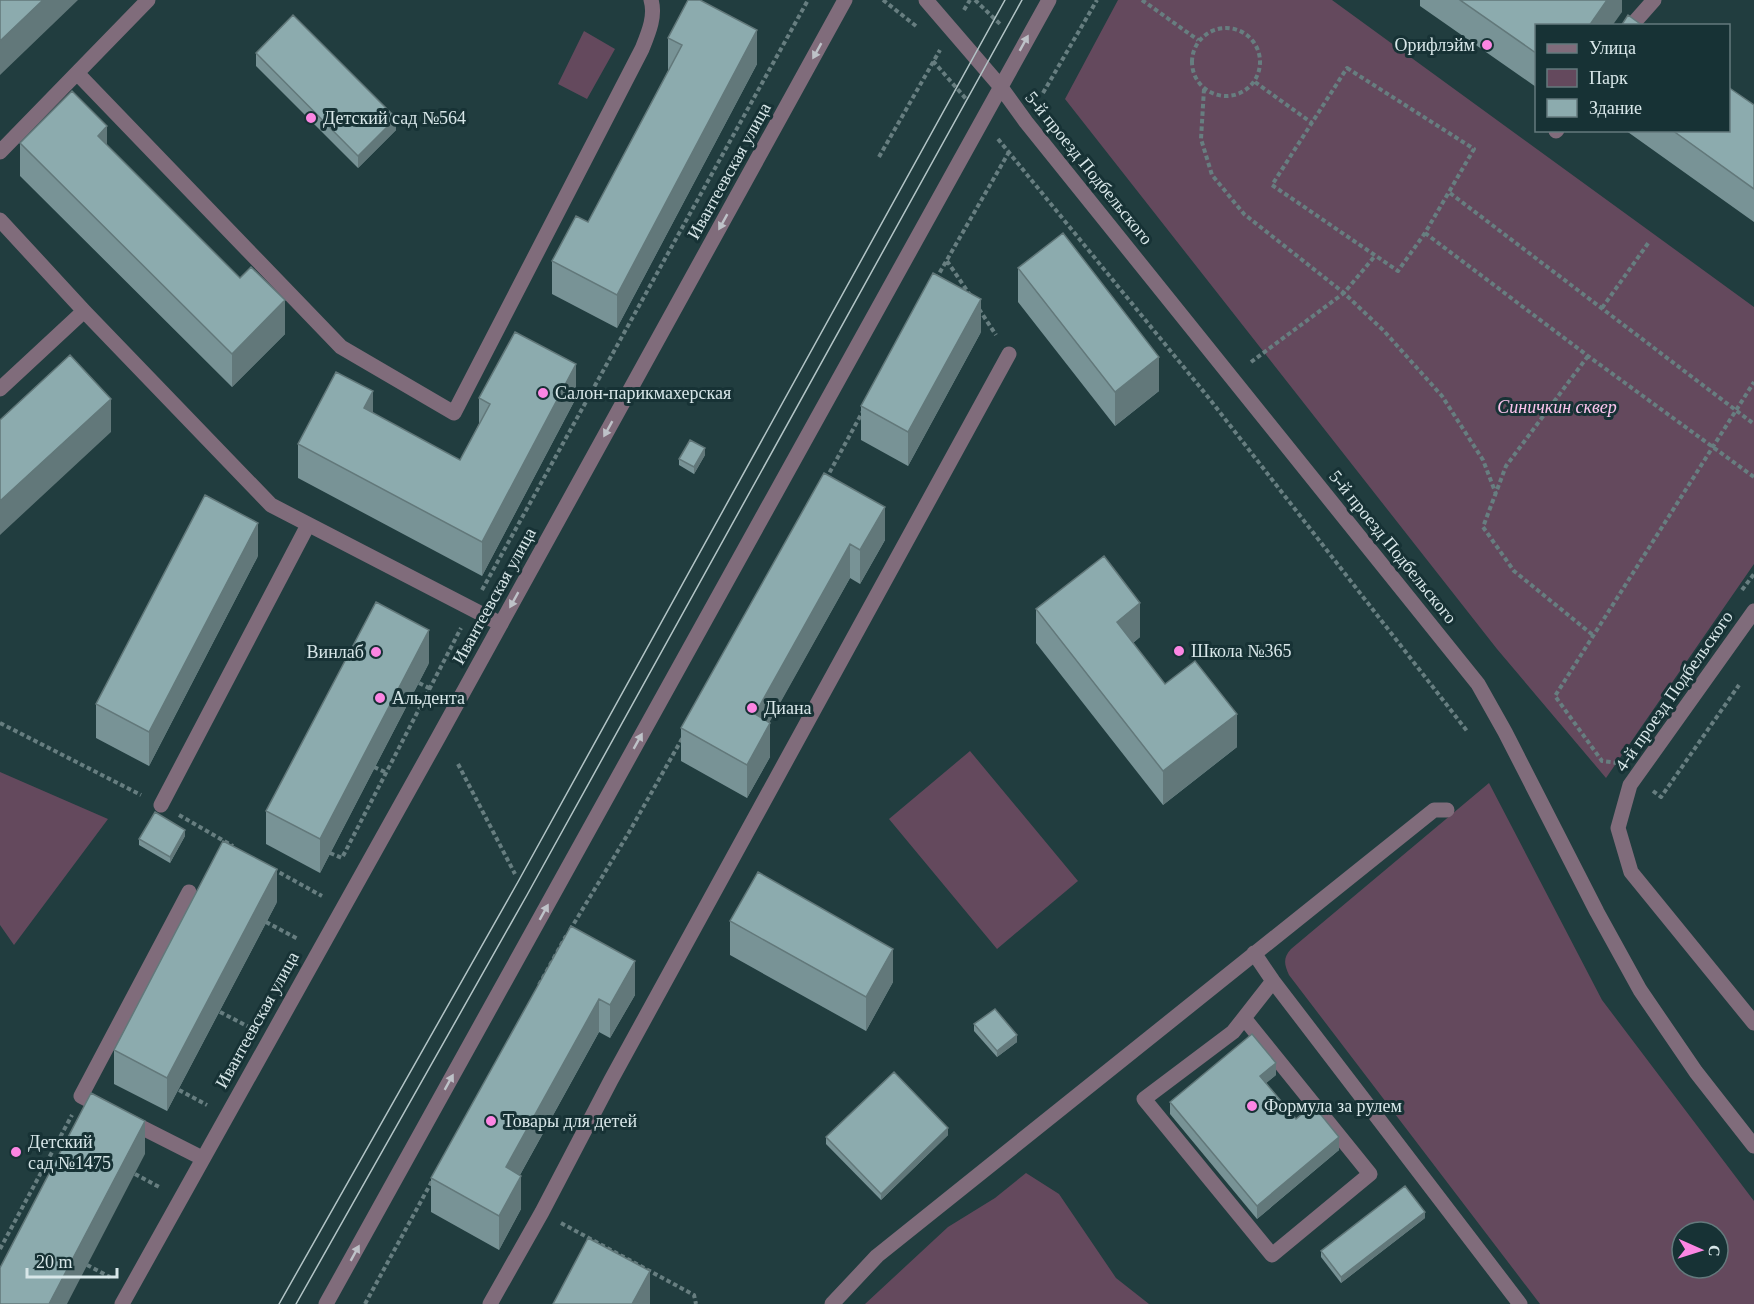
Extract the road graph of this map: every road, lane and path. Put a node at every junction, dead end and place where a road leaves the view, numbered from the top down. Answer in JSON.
{"nodes":[{"id":1,"x":148,"y":0,"type":"edge"},
{"id":2,"x":651,"y":0,"type":"edge"},
{"id":3,"x":808,"y":0,"type":"edge"},
{"id":4,"x":845,"y":0,"type":"edge"},
{"id":5,"x":926,"y":0,"type":"edge"},
{"id":6,"x":969,"y":0,"type":"edge"},
{"id":7,"x":975,"y":0,"type":"edge"},
{"id":8,"x":1048,"y":0,"type":"edge"},
{"id":9,"x":1097,"y":0,"type":"edge"},
{"id":10,"x":1142,"y":0,"type":"edge"},
{"id":11,"x":1653,"y":0,"type":"edge"},
{"id":12,"x":1633,"y":24,"type":"edge"},
{"id":13,"x":1001,"y":25,"type":"dead end"},
{"id":14,"x":952,"y":30,"type":"junction"},
{"id":15,"x":1198,"y":40,"type":"junction"},
{"id":16,"x":77,"y":73,"type":"junction"},
{"id":17,"x":1255,"y":82,"type":"junction"},
{"id":18,"x":1000,"y":86,"type":"junction"},
{"id":19,"x":1204,"y":89,"type":"junction"},
{"id":20,"x":1043,"y":93,"type":"dead end"},
{"id":21,"x":1312,"y":123,"type":"junction"},
{"id":22,"x":0,"y":152,"type":"edge"},
{"id":23,"x":879,"y":156,"type":"dead end"},
{"id":24,"x":1450,"y":193,"type":"junction"},
{"id":25,"x":0,"y":220,"type":"edge"},
{"id":26,"x":1425,"y":233,"type":"junction"},
{"id":27,"x":1649,"y":242,"type":"dead end"},
{"id":28,"x":1375,"y":256,"type":"junction"},
{"id":29,"x":947,"y":261,"type":"junction"},
{"id":30,"x":931,"y":287,"type":"edge"},
{"id":31,"x":1344,"y":294,"type":"junction"},
{"id":32,"x":972,"y":298,"type":"edge"},
{"id":33,"x":978,"y":307,"type":"edge"},
{"id":34,"x":1602,"y":308,"type":"junction"},
{"id":35,"x":84,"y":310,"type":"junction"},
{"id":36,"x":1009,"y":354,"type":"joint"},
{"id":37,"x":1587,"y":356,"type":"junction"},
{"id":38,"x":1251,"y":362,"type":"dead end"},
{"id":39,"x":1754,"y":382,"type":"edge"},
{"id":40,"x":0,"y":389,"type":"edge"},
{"id":41,"x":865,"y":407,"type":"edge"},
{"id":42,"x":1736,"y":410,"type":"junction"},
{"id":43,"x":1754,"y":424,"type":"edge"},
{"id":44,"x":1713,"y":447,"type":"junction"},
{"id":45,"x":1754,"y":477,"type":"edge"},
{"id":46,"x":825,"y":480,"type":"edge"},
{"id":47,"x":1496,"y":494,"type":"junction"},
{"id":48,"x":308,"y":525,"type":"junction"},
{"id":49,"x":471,"y":609,"type":"junction"},
{"id":50,"x":1754,"y":611,"type":"edge"},
{"id":51,"x":501,"y":624,"type":"junction"},
{"id":52,"x":1594,"y":636,"type":"junction"},
{"id":53,"x":419,"y":683,"type":"edge"},
{"id":54,"x":430,"y":689,"type":"junction"},
{"id":55,"x":0,"y":723,"type":"edge"},
{"id":56,"x":686,"y":730,"type":"edge"},
{"id":57,"x":1467,"y":731,"type":"dead end"},
{"id":58,"x":1619,"y":763,"type":"dead end"},
{"id":59,"x":458,"y":764,"type":"dead end"},
{"id":60,"x":374,"y":767,"type":"edge"},
{"id":61,"x":387,"y":773,"type":"junction"},
{"id":62,"x":161,"y":805,"type":"junction"},
{"id":63,"x":1447,"y":810,"type":"dead end"},
{"id":64,"x":241,"y":850,"type":"edge"},
{"id":65,"x":330,"y":853,"type":"edge"},
{"id":66,"x":342,"y":858,"type":"junction"},
{"id":67,"x":337,"y":867,"type":"dead end"},
{"id":68,"x":271,"y":868,"type":"edge"},
{"id":69,"x":515,"y":874,"type":"dead end"},
{"id":70,"x":327,"y":886,"type":"dead end"},
{"id":71,"x":189,"y":892,"type":"dead end"},
{"id":72,"x":322,"y":896,"type":"junction"},
{"id":73,"x":317,"y":905,"type":"dead end"},
{"id":74,"x":266,"y":922,"type":"edge"},
{"id":75,"x":303,"y":930,"type":"dead end"},
{"id":76,"x":1254,"y":953,"type":"junction"},
{"id":77,"x":1273,"y":981,"type":"junction"},
{"id":78,"x":536,"y":990,"type":"edge"},
{"id":79,"x":220,"y":1012,"type":"edge"},
{"id":80,"x":255,"y":1017,"type":"dead end"},
{"id":81,"x":1244,"y":1018,"type":"junction"},
{"id":82,"x":1754,"y":1023,"type":"edge"},
{"id":83,"x":249,"y":1027,"type":"junction"},
{"id":84,"x":244,"y":1037,"type":"dead end"},
{"id":85,"x":179,"y":1090,"type":"edge"},
{"id":86,"x":212,"y":1095,"type":"dead end"},
{"id":87,"x":81,"y":1096,"type":"junction"},
{"id":88,"x":207,"y":1105,"type":"junction"},
{"id":89,"x":202,"y":1113,"type":"dead end"},
{"id":90,"x":1754,"y":1146,"type":"edge"},
{"id":91,"x":202,"y":1158,"type":"junction"},
{"id":92,"x":135,"y":1174,"type":"edge"},
{"id":93,"x":433,"y":1179,"type":"edge"},
{"id":94,"x":156,"y":1198,"type":"dead end"},
{"id":95,"x":542,"y":1212,"type":"junction"},
{"id":96,"x":0,"y":1249,"type":"edge"},
{"id":97,"x":87,"y":1265,"type":"edge"},
{"id":98,"x":108,"y":1287,"type":"dead end"},
{"id":99,"x":122,"y":1304,"type":"edge"},
{"id":100,"x":326,"y":1304,"type":"edge"},
{"id":101,"x":365,"y":1304,"type":"edge"},
{"id":102,"x":490,"y":1304,"type":"edge"},
{"id":103,"x":696,"y":1304,"type":"edge"},
{"id":104,"x":832,"y":1304,"type":"edge"},
{"id":105,"x":1520,"y":1304,"type":"edge"}],
"edges":[{"from":1,"to":16,"type":"street"},
{"from":2,"to":16,"type":"street"},
{"from":3,"to":49,"type":"path"},
{"from":4,"to":51,"type":"street","name":"Ивантеевская улица","one_way":true},
{"from":5,"to":14,"type":"street","name":"5-й проезд Подбельского"},
{"from":6,"to":14,"type":"path"},
{"from":7,"to":13,"type":"path"},
{"from":18,"to":8,"type":"street","one_way":true},
{"from":9,"to":20,"type":"path"},
{"from":10,"to":15,"type":"path"},
{"from":11,"to":12,"type":"street"},
{"from":14,"to":18,"type":"street","name":"5-й проезд Подбельского"},
{"from":14,"to":23,"type":"path"},
{"from":15,"to":17,"type":"path"},
{"from":15,"to":19,"type":"path"},
{"from":16,"to":22,"type":"street"},
{"from":17,"to":19,"type":"path"},
{"from":17,"to":21,"type":"path"},
{"from":18,"to":90,"type":"street","name":"5-й проезд Подбельского"},
{"from":100,"to":18,"type":"street","one_way":true},
{"from":19,"to":31,"type":"path"},
{"from":21,"to":24,"type":"path"},
{"from":21,"to":28,"type":"path"},
{"from":24,"to":26,"type":"path"},
{"from":24,"to":34,"type":"path"},
{"from":25,"to":35,"type":"street"},
{"from":26,"to":28,"type":"path"},
{"from":26,"to":37,"type":"path"},
{"from":27,"to":34,"type":"path"},
{"from":28,"to":31,"type":"path"},
{"from":29,"to":30,"type":"path"},
{"from":29,"to":32,"type":"path"},
{"from":29,"to":57,"type":"path"},
{"from":31,"to":38,"type":"path"},
{"from":31,"to":47,"type":"path"},
{"from":33,"to":36,"type":"path"},
{"from":34,"to":42,"type":"path"},
{"from":35,"to":40,"type":"street"},
{"from":35,"to":48,"type":"street"},
{"from":36,"to":95,"type":"street"},
{"from":37,"to":44,"type":"path"},
{"from":37,"to":47,"type":"path"},
{"from":39,"to":42,"type":"path"},
{"from":41,"to":46,"type":"path"},
{"from":42,"to":43,"type":"path"},
{"from":42,"to":44,"type":"path"},
{"from":44,"to":45,"type":"path"},
{"from":44,"to":52,"type":"path"},
{"from":47,"to":52,"type":"path"},
{"from":48,"to":49,"type":"street"},
{"from":48,"to":62,"type":"street"},
{"from":49,"to":51,"type":"street"},
{"from":49,"to":54,"type":"path"},
{"from":50,"to":82,"type":"street","name":"4-й проезд Подбельского"},
{"from":51,"to":91,"type":"street","name":"Ивантеевская улица"},
{"from":52,"to":58,"type":"path"},
{"from":53,"to":54,"type":"path"},
{"from":54,"to":61,"type":"path"},
{"from":55,"to":62,"type":"path"},
{"from":56,"to":78,"type":"path"},
{"from":59,"to":69,"type":"path"},
{"from":60,"to":61,"type":"path"},
{"from":61,"to":66,"type":"path"},
{"from":62,"to":64,"type":"path"},
{"from":63,"to":76,"type":"street"},
{"from":65,"to":66,"type":"path"},
{"from":66,"to":67,"type":"path"},
{"from":68,"to":72,"type":"path"},
{"from":70,"to":72,"type":"path"},
{"from":71,"to":87,"type":"street"},
{"from":72,"to":73,"type":"path"},
{"from":74,"to":75,"type":"path"},
{"from":76,"to":77,"type":"street"},
{"from":76,"to":104,"type":"street"},
{"from":77,"to":81,"type":"street"},
{"from":77,"to":105,"type":"street"},
{"from":79,"to":83,"type":"path"},
{"from":80,"to":83,"type":"path"},
{"from":81,"to":81,"type":"street"},
{"from":83,"to":84,"type":"path"},
{"from":85,"to":88,"type":"path"},
{"from":86,"to":88,"type":"path"},
{"from":87,"to":91,"type":"street"},
{"from":87,"to":96,"type":"path"},
{"from":88,"to":89,"type":"path"},
{"from":91,"to":99,"type":"street","name":"Ивантеевская улица"},
{"from":92,"to":94,"type":"path"},
{"from":93,"to":101,"type":"path"},
{"from":95,"to":102,"type":"street"},
{"from":95,"to":103,"type":"path"},
{"from":97,"to":98,"type":"path"}]}
